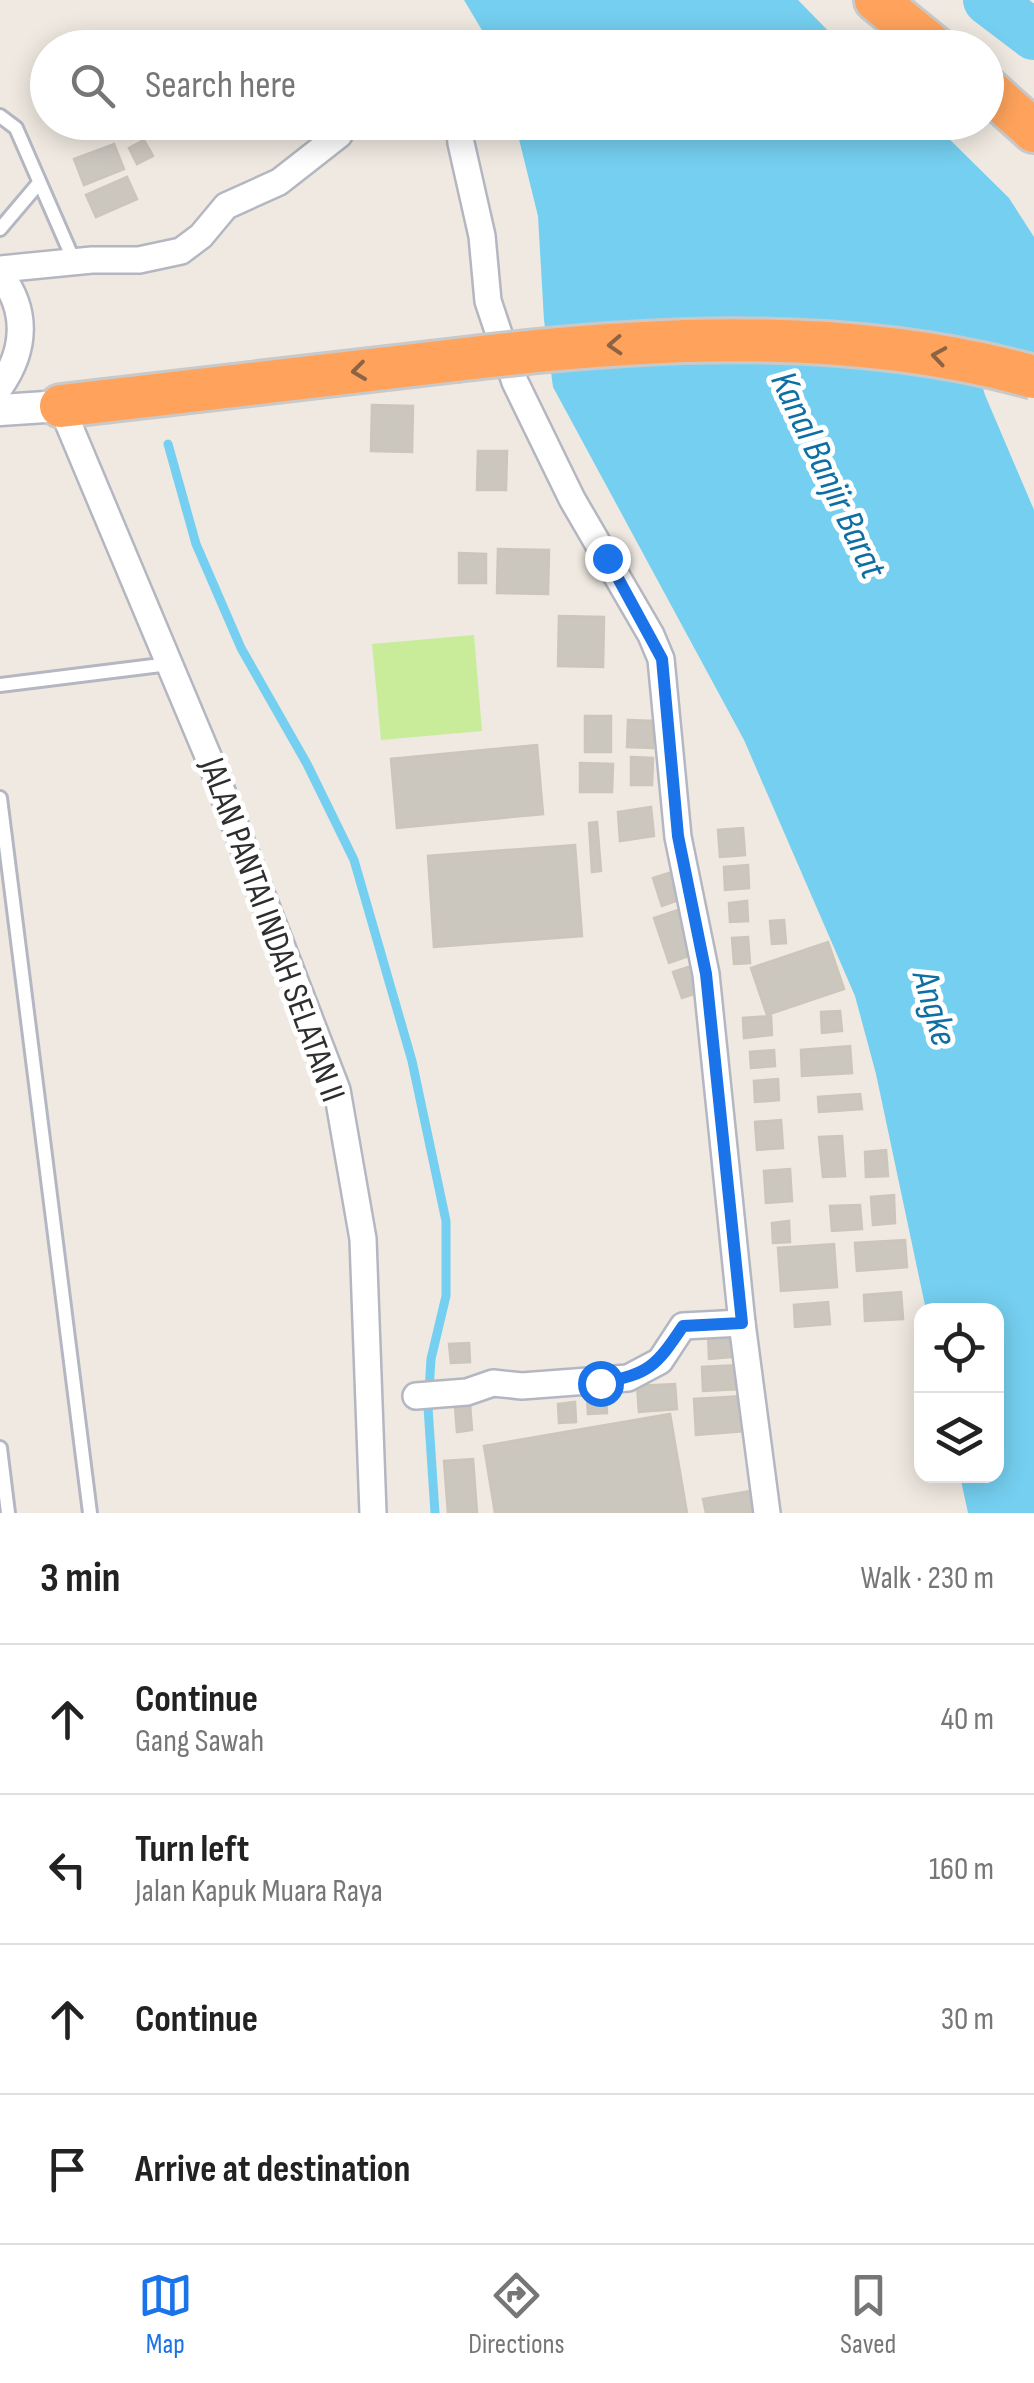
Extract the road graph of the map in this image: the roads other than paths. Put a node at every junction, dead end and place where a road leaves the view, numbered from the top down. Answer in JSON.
{"nodes":[{"id":1,"x":876,"y":0,"type":"edge"},
{"id":2,"x":913,"y":30,"type":"edge"},
{"id":3,"x":1004,"y":104,"type":"edge"},
{"id":4,"x":0,"y":116,"type":"edge"},
{"id":5,"x":1034,"y":131,"type":"edge"},
{"id":6,"x":333,"y":140,"type":"edge"},
{"id":7,"x":461,"y":140,"type":"edge"},
{"id":8,"x":39,"y":183,"type":"junction"},
{"id":9,"x":0,"y":229,"type":"edge"},
{"id":10,"x":74,"y":262,"type":"junction"},
{"id":11,"x":0,"y":272,"type":"edge"},
{"id":12,"x":1034,"y":376,"type":"edge"},
{"id":13,"x":0,"y":387,"type":"edge"},
{"id":14,"x":0,"y":410,"type":"edge"},
{"id":15,"x":67,"y":419,"type":"junction"},
{"id":16,"x":169,"y":664,"type":"junction"},
{"id":17,"x":0,"y":685,"type":"edge"},
{"id":18,"x":0,"y":798,"type":"edge"},
{"id":19,"x":742,"y":1323,"type":"junction"},
{"id":20,"x":427,"y":1396,"type":"dead end"},
{"id":21,"x":0,"y":1448,"type":"edge"},
{"id":22,"x":8,"y":1513,"type":"edge"},
{"id":23,"x":90,"y":1513,"type":"edge"},
{"id":24,"x":374,"y":1513,"type":"edge"},
{"id":25,"x":767,"y":1513,"type":"edge"}],
"edges":[{"from":1,"to":2,"type":"highway"},
{"from":3,"to":5,"type":"highway"},
{"from":4,"to":8,"type":"lane"},
{"from":6,"to":10,"type":"street"},
{"from":7,"to":19,"type":"street"},
{"from":8,"to":9,"type":"lane"},
{"from":8,"to":10,"type":"lane"},
{"from":10,"to":11,"type":"street"},
{"from":11,"to":13,"type":"street"},
{"from":12,"to":15,"type":"highway","one_way":true,"bridge":true},
{"from":14,"to":15,"type":"street"},
{"from":15,"to":16,"type":"street","name":"JALAN PANTAI INDAH SELATAN II"},
{"from":16,"to":17,"type":"lane"},
{"from":16,"to":24,"type":"street","name":"JALAN PANTAI INDAH SELATAN II"},
{"from":18,"to":23,"type":"lane"},
{"from":19,"to":20,"type":"street"},
{"from":19,"to":25,"type":"street"},
{"from":21,"to":22,"type":"lane"}]}
